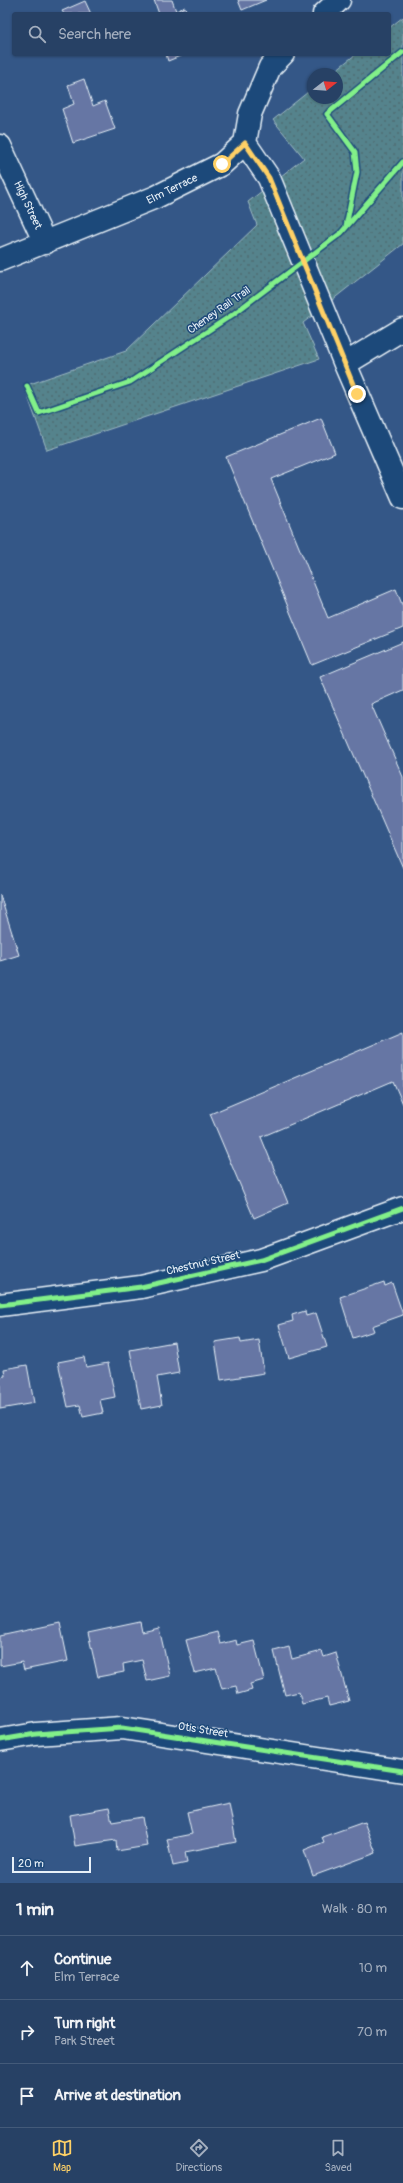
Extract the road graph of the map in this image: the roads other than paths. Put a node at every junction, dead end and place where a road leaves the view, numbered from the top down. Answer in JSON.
{"nodes":[{"id":1,"x":339,"y":0,"type":"edge"},
{"id":2,"x":326,"y":12,"type":"edge"},
{"id":3,"x":281,"y":56,"type":"edge"},
{"id":4,"x":245,"y":143,"type":"junction"},
{"id":5,"x":0,"y":146,"type":"edge"},
{"id":6,"x":45,"y":243,"type":"junction"},
{"id":7,"x":0,"y":260,"type":"edge"},
{"id":8,"x":403,"y":329,"type":"edge"},
{"id":9,"x":345,"y":364,"type":"junction"},
{"id":10,"x":403,"y":498,"type":"edge"},
{"id":11,"x":403,"y":1208,"type":"edge"},
{"id":12,"x":0,"y":1305,"type":"edge"},
{"id":13,"x":0,"y":1740,"type":"edge"},
{"id":14,"x":403,"y":1771,"type":"edge"}],
"edges":[{"from":1,"to":2,"type":"street"},
{"from":3,"to":4,"type":"street"},
{"from":4,"to":6,"type":"street","name":"Elm Terrace"},
{"from":4,"to":9,"type":"street"},
{"from":5,"to":6,"type":"street","name":"High Street"},
{"from":6,"to":7,"type":"street","name":"Elm Terrace"},
{"from":8,"to":9,"type":"street"},
{"from":9,"to":10,"type":"street"},
{"from":11,"to":12,"type":"street","name":"Chestnut Street"},
{"from":13,"to":14,"type":"street","name":"Otis Street"}]}
